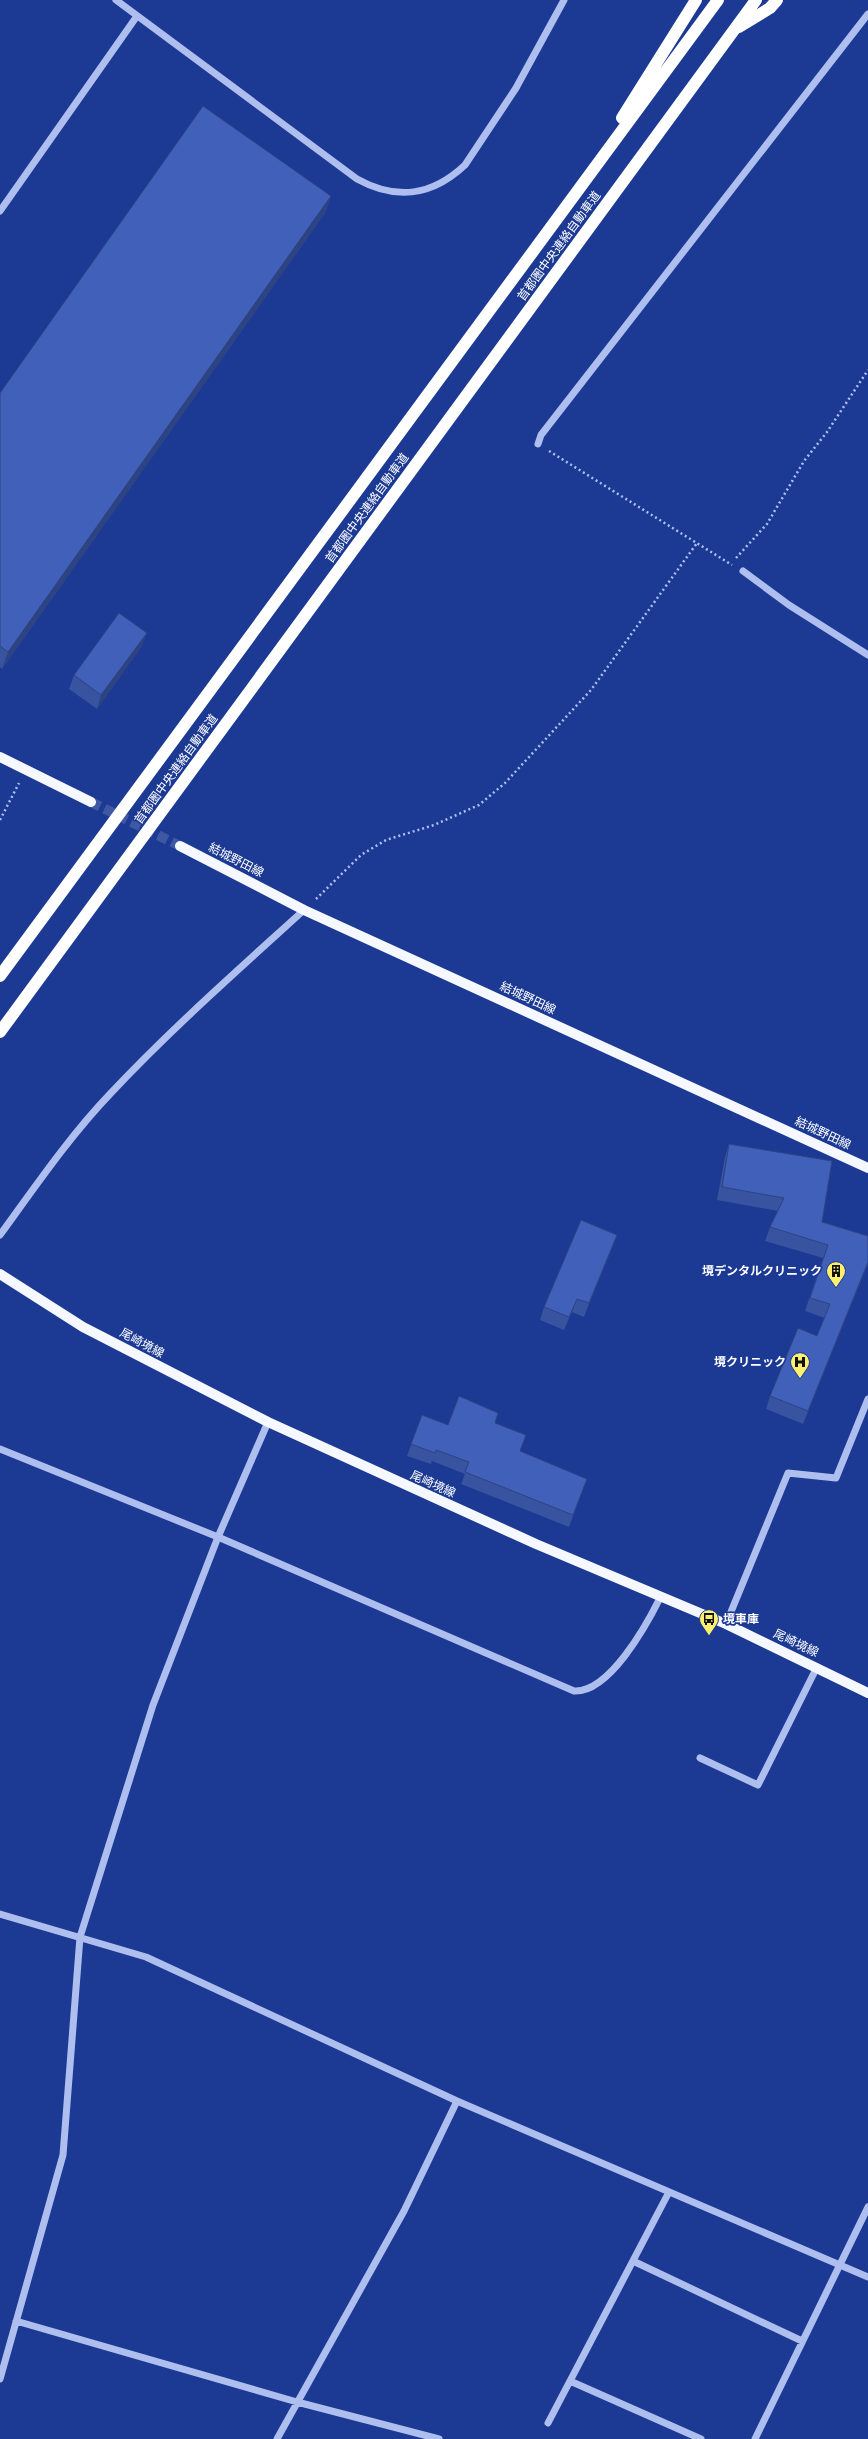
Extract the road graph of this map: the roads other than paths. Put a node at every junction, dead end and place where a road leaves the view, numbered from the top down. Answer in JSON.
{"nodes":[{"id":1,"x":116,"y":0,"type":"edge"},
{"id":2,"x":564,"y":0,"type":"edge"},
{"id":3,"x":696,"y":0,"type":"edge"},
{"id":4,"x":718,"y":0,"type":"edge"},
{"id":5,"x":756,"y":0,"type":"edge"},
{"id":6,"x":777,"y":0,"type":"edge"},
{"id":7,"x":868,"y":14,"type":"edge"},
{"id":8,"x":137,"y":16,"type":"junction"},
{"id":9,"x":735,"y":29,"type":"junction"},
{"id":10,"x":569,"y":202,"type":"junction"},
{"id":11,"x":0,"y":211,"type":"edge"},
{"id":12,"x":538,"y":444,"type":"road end"},
{"id":13,"x":743,"y":571,"type":"road end"},
{"id":14,"x":868,"y":655,"type":"edge"},
{"id":15,"x":0,"y":757,"type":"edge"},
{"id":16,"x":91,"y":802,"type":"tunnel mouth"},
{"id":17,"x":180,"y":846,"type":"tunnel mouth"},
{"id":18,"x":304,"y":910,"type":"junction"},
{"id":19,"x":0,"y":976,"type":"edge"},
{"id":20,"x":0,"y":1032,"type":"edge"},
{"id":21,"x":868,"y":1168,"type":"edge"},
{"id":22,"x":0,"y":1235,"type":"edge"},
{"id":23,"x":0,"y":1274,"type":"edge"},
{"id":24,"x":868,"y":1400,"type":"edge"},
{"id":25,"x":268,"y":1422,"type":"junction"},
{"id":26,"x":0,"y":1449,"type":"edge"},
{"id":27,"x":218,"y":1537,"type":"junction"},
{"id":28,"x":660,"y":1598,"type":"junction"},
{"id":29,"x":726,"y":1624,"type":"junction"},
{"id":30,"x":817,"y":1667,"type":"junction"},
{"id":31,"x":868,"y":1693,"type":"edge"},
{"id":32,"x":700,"y":1758,"type":"dead end"},
{"id":33,"x":0,"y":1914,"type":"edge"},
{"id":34,"x":80,"y":1937,"type":"junction"},
{"id":35,"x":457,"y":2101,"type":"junction"},
{"id":36,"x":669,"y":2192,"type":"junction"},
{"id":37,"x":868,"y":2207,"type":"edge"},
{"id":38,"x":633,"y":2261,"type":"junction"},
{"id":39,"x":839,"y":2265,"type":"junction"},
{"id":40,"x":868,"y":2277,"type":"edge"},
{"id":41,"x":16,"y":2321,"type":"junction"},
{"id":42,"x":802,"y":2341,"type":"junction"},
{"id":43,"x":0,"y":2379,"type":"edge"},
{"id":44,"x":570,"y":2381,"type":"junction"},
{"id":45,"x":298,"y":2402,"type":"junction"},
{"id":46,"x":548,"y":2423,"type":"dead end"},
{"id":47,"x":277,"y":2439,"type":"edge"},
{"id":48,"x":439,"y":2439,"type":"edge"},
{"id":49,"x":701,"y":2439,"type":"edge"},
{"id":50,"x":755,"y":2439,"type":"edge"}],
"edges":[{"from":1,"to":8,"type":"street"},
{"from":2,"to":8,"type":"street"},
{"from":3,"to":10,"type":"highway"},
{"from":4,"to":10,"type":"highway","name":"首都圏中央連絡自動車道"},
{"from":5,"to":9,"type":"highway","name":"首都圏中央連絡自動車道"},
{"from":6,"to":9,"type":"highway"},
{"from":7,"to":12,"type":"street"},
{"from":8,"to":11,"type":"street"},
{"from":9,"to":20,"type":"highway","name":"首都圏中央連絡自動車道"},
{"from":10,"to":19,"type":"highway","name":"首都圏中央連絡自動車道"},
{"from":13,"to":14,"type":"street"},
{"from":15,"to":16,"type":"main road"},
{"from":17,"to":18,"type":"main road","name":"結城野田線"},
{"from":18,"to":21,"type":"main road","name":"結城野田線"},
{"from":18,"to":22,"type":"street"},
{"from":23,"to":25,"type":"main road","name":"尾崎境線"},
{"from":24,"to":29,"type":"street"},
{"from":25,"to":27,"type":"street"},
{"from":25,"to":28,"type":"main road","name":"尾崎境線"},
{"from":26,"to":27,"type":"street"},
{"from":27,"to":28,"type":"street"},
{"from":27,"to":34,"type":"street"},
{"from":28,"to":29,"type":"main road","name":"尾崎境線"},
{"from":29,"to":30,"type":"main road","name":"尾崎境線"},
{"from":30,"to":31,"type":"main road","name":"尾崎境線"},
{"from":30,"to":32,"type":"street"},
{"from":33,"to":34,"type":"street"},
{"from":34,"to":35,"type":"street"},
{"from":34,"to":41,"type":"street"},
{"from":35,"to":36,"type":"street"},
{"from":35,"to":45,"type":"street"},
{"from":36,"to":38,"type":"street"},
{"from":36,"to":39,"type":"street"},
{"from":37,"to":39,"type":"street"},
{"from":38,"to":42,"type":"street"},
{"from":38,"to":44,"type":"street"},
{"from":39,"to":40,"type":"street"},
{"from":39,"to":42,"type":"street"},
{"from":41,"to":43,"type":"street"},
{"from":41,"to":45,"type":"street"},
{"from":42,"to":50,"type":"street"},
{"from":44,"to":46,"type":"street"},
{"from":44,"to":49,"type":"street"},
{"from":45,"to":47,"type":"street"},
{"from":45,"to":48,"type":"street"}]}
